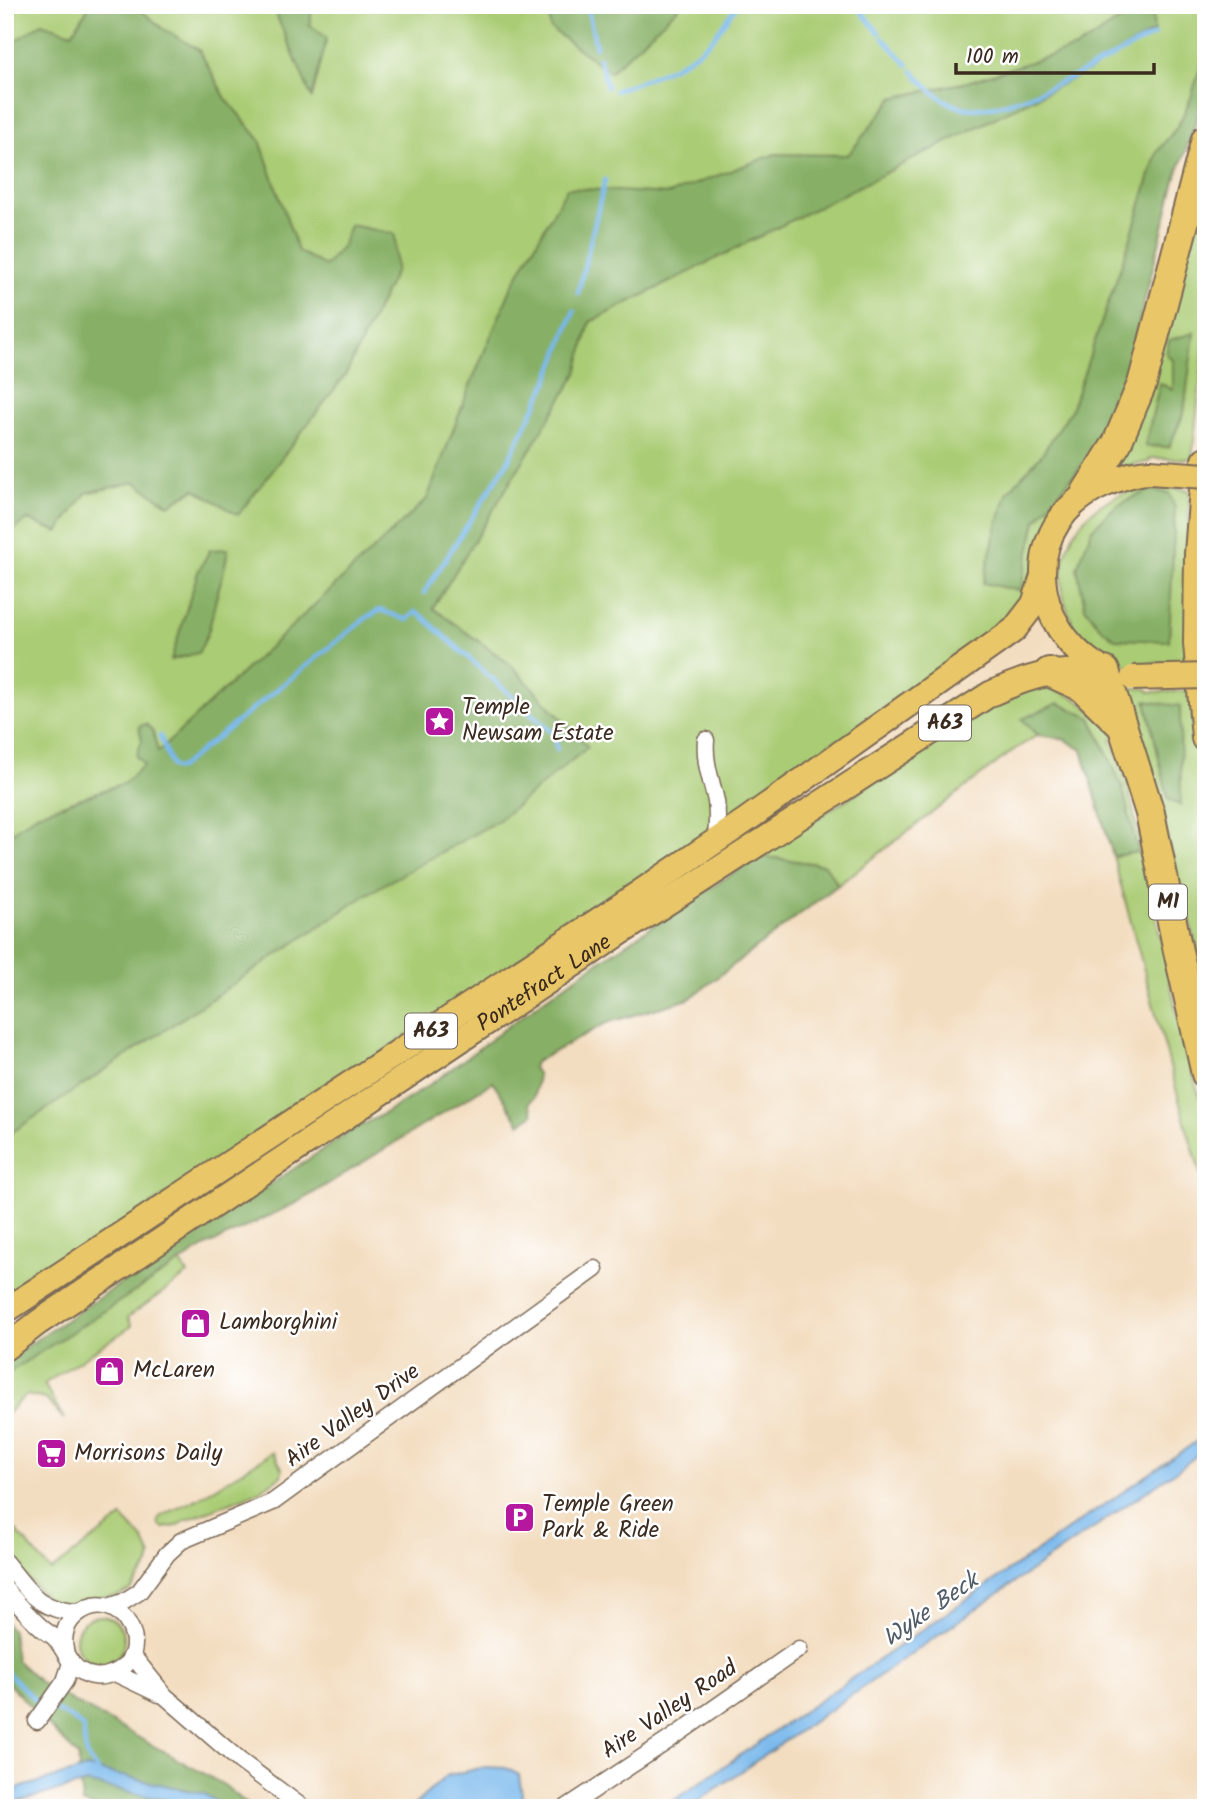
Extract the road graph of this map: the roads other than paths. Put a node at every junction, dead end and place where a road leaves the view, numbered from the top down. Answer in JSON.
{"nodes":[{"id":1,"x":1206,"y":139,"type":"edge"},
{"id":2,"x":1206,"y":461,"type":"edge"},
{"id":3,"x":1206,"y":476,"type":"edge"},
{"id":4,"x":1086,"y":492,"type":"junction"},
{"id":5,"x":1042,"y":579,"type":"junction"},
{"id":6,"x":1105,"y":671,"type":"junction"},
{"id":7,"x":1049,"y":672,"type":"junction"},
{"id":8,"x":1206,"y":676,"type":"edge"},
{"id":9,"x":1126,"y":732,"type":"junction"},
{"id":10,"x":1206,"y":738,"type":"edge"},
{"id":11,"x":706,"y":740,"type":"dead end"},
{"id":12,"x":716,"y":799,"type":"junction"},
{"id":13,"x":745,"y":821,"type":"junction"},
{"id":14,"x":716,"y":841,"type":"junction"},
{"id":15,"x":1206,"y":1074,"type":"edge"},
{"id":16,"x":595,"y":1269,"type":"dead end"},
{"id":17,"x":5,"y":1311,"type":"edge"},
{"id":18,"x":5,"y":1348,"type":"edge"},
{"id":19,"x":5,"y":1562,"type":"edge"},
{"id":20,"x":5,"y":1589,"type":"edge"},
{"id":21,"x":139,"y":1592,"type":"junction"},
{"id":22,"x":108,"y":1607,"type":"junction"},
{"id":23,"x":78,"y":1612,"type":"junction"},
{"id":24,"x":131,"y":1626,"type":"junction"},
{"id":25,"x":799,"y":1649,"type":"dead end"},
{"id":26,"x":132,"y":1655,"type":"junction"},
{"id":27,"x":68,"y":1659,"type":"junction"},
{"id":28,"x":115,"y":1673,"type":"junction"},
{"id":29,"x":94,"y":1676,"type":"junction"},
{"id":30,"x":165,"y":1696,"type":"junction"},
{"id":31,"x":55,"y":1699,"type":"junction"},
{"id":32,"x":37,"y":1721,"type":"dead end"},
{"id":33,"x":303,"y":1808,"type":"edge"},
{"id":34,"x":566,"y":1808,"type":"edge"}],
"edges":[{"from":1,"to":4,"type":"highway"},
{"from":2,"to":10,"type":"highway"},
{"from":3,"to":4,"type":"highway","bridge":true},
{"from":4,"to":5,"type":"highway"},
{"from":5,"to":6,"type":"highway"},
{"from":5,"to":13,"type":"highway","name":"Pontefract Lane","number":"A63"},
{"from":6,"to":7,"type":"highway","name":"Pontefract Lane","number":"A63"},
{"from":6,"to":8,"type":"highway","bridge":true},
{"from":6,"to":9,"type":"highway","number":"M1"},
{"from":7,"to":9,"type":"highway","number":"M1"},
{"from":7,"to":18,"type":"highway","name":"Pontefract Lane","number":"A63"},
{"from":9,"to":15,"type":"highway","number":"M1"},
{"from":11,"to":12,"type":"street"},
{"from":12,"to":13,"type":"street"},
{"from":12,"to":14,"type":"street"},
{"from":13,"to":14,"type":"highway","name":"Pontefract Lane","number":"A63"},
{"from":14,"to":17,"type":"highway","name":"Pontefract Lane","number":"A63"},
{"from":16,"to":21,"type":"street","name":"Aire Valley Drive"},
{"from":19,"to":23,"type":"street"},
{"from":20,"to":27,"type":"street"},
{"from":21,"to":22,"type":"street","name":"Aire Valley Drive"},
{"from":21,"to":24,"type":"street","name":"Aire Valley Drive"},
{"from":22,"to":23,"type":"street"},
{"from":22,"to":24,"type":"street"},
{"from":23,"to":27,"type":"street"},
{"from":24,"to":26,"type":"street"},
{"from":25,"to":34,"type":"street","name":"Aire Valley Road"},
{"from":26,"to":28,"type":"street"},
{"from":26,"to":30,"type":"street"},
{"from":27,"to":29,"type":"street"},
{"from":27,"to":31,"type":"street"},
{"from":28,"to":29,"type":"street"},
{"from":28,"to":30,"type":"street"},
{"from":29,"to":31,"type":"street"},
{"from":30,"to":33,"type":"street"},
{"from":31,"to":32,"type":"street"}]}
